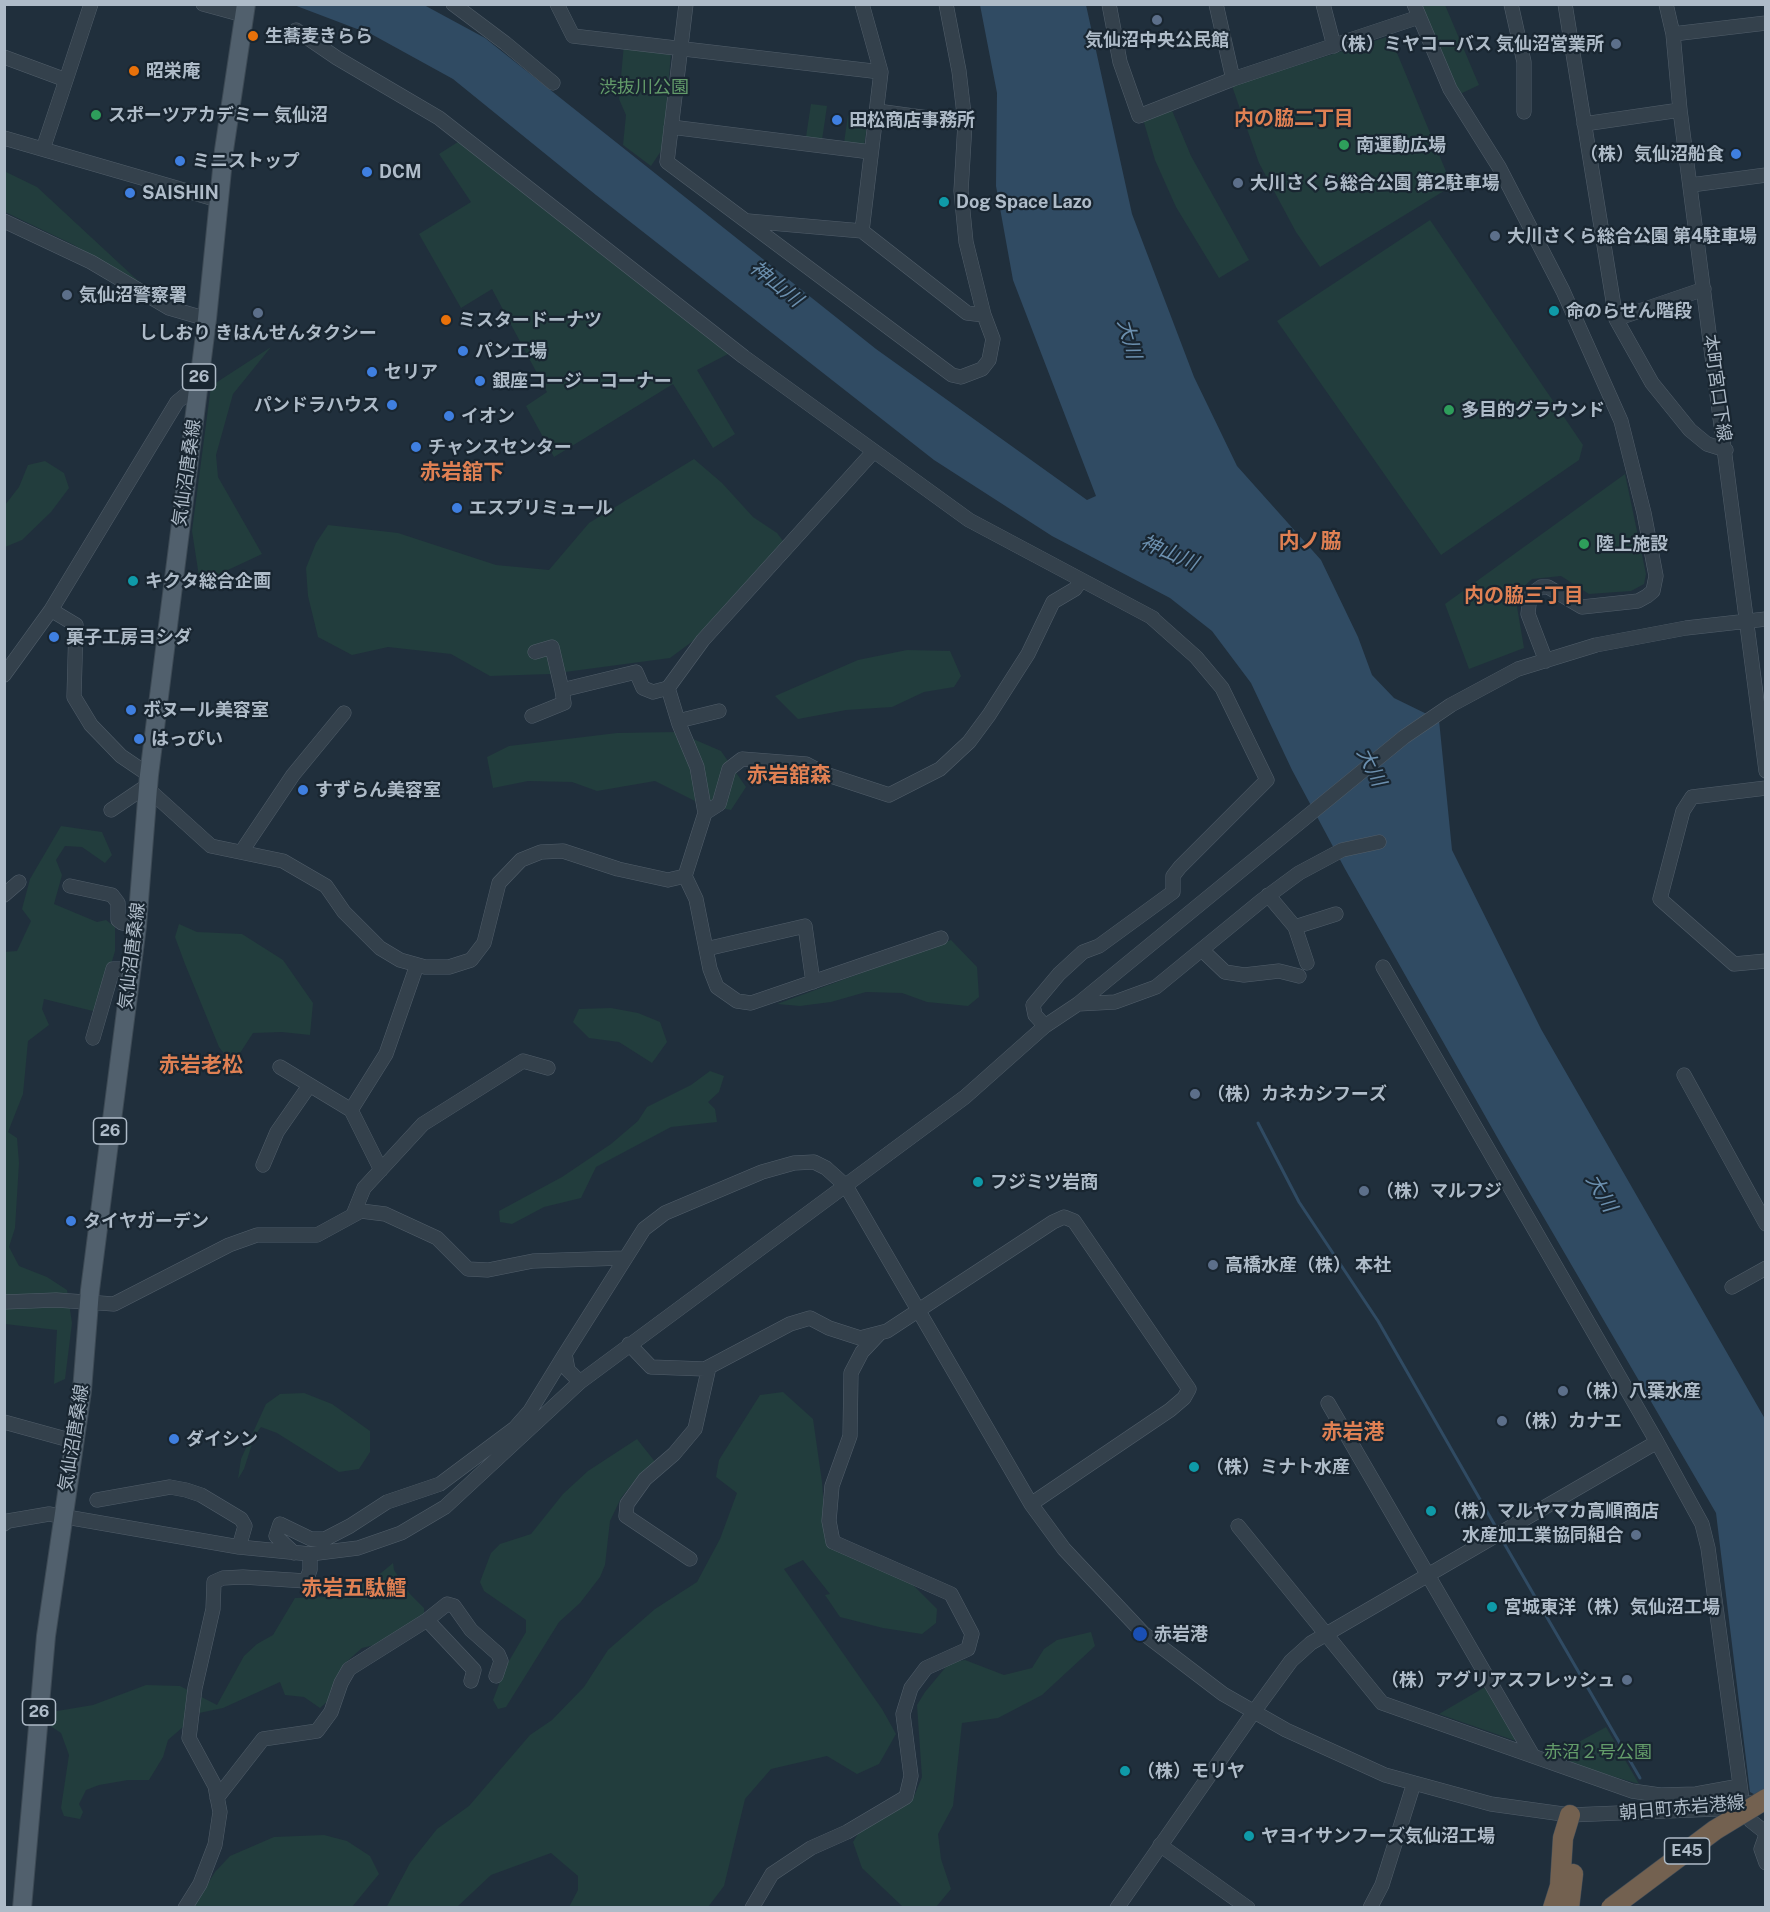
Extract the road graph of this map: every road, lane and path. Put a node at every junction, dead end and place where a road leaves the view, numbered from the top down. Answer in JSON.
{"nodes":[{"id":1,"x":92,"y":4,"type":"edge"},
{"id":2,"x":203,"y":4,"type":"edge"},
{"id":3,"x":453,"y":4,"type":"edge"},
{"id":4,"x":557,"y":4,"type":"edge"},
{"id":5,"x":686,"y":4,"type":"edge"},
{"id":6,"x":862,"y":4,"type":"edge"},
{"id":7,"x":946,"y":4,"type":"edge"},
{"id":8,"x":1109,"y":4,"type":"edge"},
{"id":9,"x":1216,"y":4,"type":"edge"},
{"id":10,"x":1323,"y":4,"type":"edge"},
{"id":11,"x":1511,"y":4,"type":"edge"},
{"id":12,"x":1565,"y":4,"type":"edge"},
{"id":13,"x":1666,"y":4,"type":"edge"},
{"id":14,"x":243,"y":9,"type":"edge"},
{"id":15,"x":1417,"y":11,"type":"edge"},
{"id":16,"x":1766,"y":23,"type":"edge"},
{"id":17,"x":296,"y":30,"type":"dead end"},
{"id":18,"x":1673,"y":34,"type":"junction"},
{"id":19,"x":1334,"y":46,"type":"junction"},
{"id":20,"x":680,"y":48,"type":"junction"},
{"id":21,"x":4,"y":57,"type":"edge"},
{"id":22,"x":881,"y":72,"type":"junction"},
{"id":23,"x":1233,"y":79,"type":"junction"},
{"id":24,"x":66,"y":80,"type":"junction"},
{"id":25,"x":553,"y":83,"type":"dead end"},
{"id":26,"x":1680,"y":110,"type":"junction"},
{"id":27,"x":877,"y":111,"type":"junction"},
{"id":28,"x":1524,"y":112,"type":"dead end"},
{"id":29,"x":965,"y":123,"type":"junction"},
{"id":30,"x":1584,"y":124,"type":"junction"},
{"id":31,"x":670,"y":127,"type":"junction"},
{"id":32,"x":4,"y":138,"type":"edge"},
{"id":33,"x":43,"y":149,"type":"junction"},
{"id":34,"x":870,"y":152,"type":"junction"},
{"id":35,"x":1766,"y":175,"type":"edge"},
{"id":36,"x":1691,"y":185,"type":"junction"},
{"id":37,"x":218,"y":200,"type":"junction"},
{"id":38,"x":4,"y":221,"type":"edge"},
{"id":39,"x":748,"y":221,"type":"junction"},
{"id":40,"x":862,"y":231,"type":"junction"},
{"id":41,"x":1704,"y":289,"type":"junction"},
{"id":42,"x":984,"y":315,"type":"junction"},
{"id":43,"x":207,"y":319,"type":"junction"},
{"id":44,"x":1616,"y":319,"type":"junction"},
{"id":45,"x":199,"y":384,"type":"junction"},
{"id":46,"x":1726,"y":450,"type":"junction"},
{"id":47,"x":874,"y":451,"type":"junction"},
{"id":48,"x":1080,"y":582,"type":"junction"},
{"id":49,"x":51,"y":610,"type":"junction"},
{"id":50,"x":1766,"y":619,"type":"edge"},
{"id":51,"x":1747,"y":622,"type":"junction"},
{"id":52,"x":535,"y":652,"type":"dead end"},
{"id":53,"x":9,"y":659,"type":"edge"},
{"id":54,"x":1546,"y":662,"type":"junction"},
{"id":55,"x":4,"y":675,"type":"edge"},
{"id":56,"x":668,"y":687,"type":"junction"},
{"id":57,"x":562,"y":690,"type":"junction"},
{"id":58,"x":718,"y":711,"type":"dead end"},
{"id":59,"x":344,"y":713,"type":"dead end"},
{"id":60,"x":532,"y":716,"type":"dead end"},
{"id":61,"x":678,"y":721,"type":"junction"},
{"id":62,"x":1766,"y":771,"type":"edge"},
{"id":63,"x":148,"y":783,"type":"junction"},
{"id":64,"x":1766,"y":789,"type":"edge"},
{"id":65,"x":111,"y":810,"type":"dead end"},
{"id":66,"x":705,"y":813,"type":"junction"},
{"id":67,"x":1379,"y":842,"type":"dead end"},
{"id":68,"x":242,"y":851,"type":"junction"},
{"id":69,"x":685,"y":876,"type":"junction"},
{"id":70,"x":19,"y":882,"type":"dead end"},
{"id":71,"x":70,"y":886,"type":"dead end"},
{"id":72,"x":4,"y":895,"type":"edge"},
{"id":73,"x":1269,"y":895,"type":"junction"},
{"id":74,"x":1336,"y":914,"type":"dead end"},
{"id":75,"x":137,"y":926,"type":"junction"},
{"id":76,"x":1295,"y":927,"type":"junction"},
{"id":77,"x":941,"y":938,"type":"dead end"},
{"id":78,"x":706,"y":950,"type":"junction"},
{"id":79,"x":1202,"y":950,"type":"junction"},
{"id":80,"x":1766,"y":961,"type":"edge"},
{"id":81,"x":1307,"y":963,"type":"dead end"},
{"id":82,"x":417,"y":965,"type":"junction"},
{"id":83,"x":1383,"y":967,"type":"dead end"},
{"id":84,"x":130,"y":969,"type":"junction"},
{"id":85,"x":1299,"y":976,"type":"dead end"},
{"id":86,"x":813,"y":982,"type":"junction"},
{"id":87,"x":1078,"y":1004,"type":"junction"},
{"id":88,"x":1045,"y":1026,"type":"junction"},
{"id":89,"x":93,"y":1038,"type":"dead end"},
{"id":90,"x":280,"y":1067,"type":"dead end"},
{"id":91,"x":548,"y":1068,"type":"dead end"},
{"id":92,"x":1684,"y":1075,"type":"dead end"},
{"id":93,"x":309,"y":1086,"type":"junction"},
{"id":94,"x":351,"y":1110,"type":"junction"},
{"id":95,"x":263,"y":1165,"type":"dead end"},
{"id":96,"x":381,"y":1170,"type":"junction"},
{"id":97,"x":846,"y":1186,"type":"junction"},
{"id":98,"x":353,"y":1215,"type":"junction"},
{"id":99,"x":1766,"y":1224,"type":"edge"},
{"id":100,"x":624,"y":1258,"type":"junction"},
{"id":101,"x":1766,"y":1268,"type":"edge"},
{"id":102,"x":1732,"y":1287,"type":"dead end"},
{"id":103,"x":4,"y":1302,"type":"edge"},
{"id":104,"x":90,"y":1303,"type":"junction"},
{"id":105,"x":918,"y":1313,"type":"junction"},
{"id":106,"x":879,"y":1334,"type":"junction"},
{"id":107,"x":629,"y":1344,"type":"junction"},
{"id":108,"x":566,"y":1354,"type":"junction"},
{"id":109,"x":709,"y":1367,"type":"junction"},
{"id":110,"x":580,"y":1382,"type":"junction"},
{"id":111,"x":1328,"y":1403,"type":"dead end"},
{"id":112,"x":4,"y":1422,"type":"edge"},
{"id":113,"x":73,"y":1442,"type":"junction"},
{"id":114,"x":1657,"y":1442,"type":"junction"},
{"id":115,"x":97,"y":1500,"type":"dead end"},
{"id":116,"x":1031,"y":1504,"type":"junction"},
{"id":117,"x":62,"y":1518,"type":"junction"},
{"id":118,"x":4,"y":1524,"type":"edge"},
{"id":119,"x":1238,"y":1526,"type":"dead end"},
{"id":120,"x":239,"y":1547,"type":"junction"},
{"id":121,"x":294,"y":1553,"type":"junction"},
{"id":122,"x":310,"y":1554,"type":"junction"},
{"id":123,"x":690,"y":1559,"type":"dead end"},
{"id":124,"x":1428,"y":1575,"type":"junction"},
{"id":125,"x":427,"y":1620,"type":"junction"},
{"id":126,"x":1325,"y":1634,"type":"junction"},
{"id":127,"x":496,"y":1676,"type":"dead end"},
{"id":128,"x":471,"y":1681,"type":"dead end"},
{"id":129,"x":1253,"y":1713,"type":"junction"},
{"id":130,"x":1533,"y":1756,"type":"junction"},
{"id":131,"x":1414,"y":1783,"type":"junction"},
{"id":132,"x":1740,"y":1786,"type":"junction"},
{"id":133,"x":217,"y":1798,"type":"junction"},
{"id":134,"x":1766,"y":1799,"type":"edge"},
{"id":135,"x":1766,"y":1810,"type":"edge"},
{"id":136,"x":1570,"y":1815,"type":"junction"},
{"id":137,"x":1766,"y":1834,"type":"edge"},
{"id":138,"x":1160,"y":1845,"type":"junction"},
{"id":139,"x":1766,"y":1863,"type":"edge"},
{"id":140,"x":21,"y":1908,"type":"edge"},
{"id":141,"x":185,"y":1908,"type":"edge"},
{"id":142,"x":753,"y":1908,"type":"edge"},
{"id":143,"x":1117,"y":1908,"type":"edge"},
{"id":144,"x":1248,"y":1908,"type":"edge"},
{"id":145,"x":1370,"y":1908,"type":"edge"},
{"id":146,"x":1553,"y":1908,"type":"edge"},
{"id":147,"x":1569,"y":1908,"type":"edge"},
{"id":148,"x":1611,"y":1908,"type":"edge"},
{"id":149,"x":1626,"y":1908,"type":"edge"}],
"edges":[{"from":1,"to":24,"type":"street"},
{"from":2,"to":14,"type":"street"},
{"from":3,"to":25,"type":"street"},
{"from":4,"to":20,"type":"street"},
{"from":5,"to":20,"type":"street"},
{"from":6,"to":22,"type":"street"},
{"from":7,"to":29,"type":"street"},
{"from":8,"to":23,"type":"street"},
{"from":9,"to":23,"type":"street"},
{"from":10,"to":19,"type":"street"},
{"from":11,"to":28,"type":"street"},
{"from":12,"to":30,"type":"street"},
{"from":13,"to":18,"type":"street","name":"本町宮口下線"},
{"from":14,"to":37,"type":"main road","name":"気仙沼唐桑線","number":"26"},
{"from":15,"to":19,"type":"street"},
{"from":15,"to":54,"type":"street"},
{"from":16,"to":18,"type":"street"},
{"from":17,"to":47,"type":"street"},
{"from":18,"to":26,"type":"street","name":"本町宮口下線"},
{"from":19,"to":23,"type":"street"},
{"from":20,"to":22,"type":"street"},
{"from":20,"to":31,"type":"street"},
{"from":21,"to":24,"type":"street"},
{"from":22,"to":27,"type":"street"},
{"from":24,"to":33,"type":"street"},
{"from":26,"to":30,"type":"street"},
{"from":26,"to":36,"type":"street","name":"本町宮口下線"},
{"from":27,"to":29,"type":"street"},
{"from":27,"to":34,"type":"street"},
{"from":29,"to":42,"type":"street"},
{"from":30,"to":44,"type":"street"},
{"from":31,"to":34,"type":"street"},
{"from":31,"to":39,"type":"street"},
{"from":32,"to":33,"type":"street"},
{"from":33,"to":37,"type":"street"},
{"from":34,"to":40,"type":"street"},
{"from":35,"to":36,"type":"street"},
{"from":36,"to":41,"type":"street","name":"本町宮口下線"},
{"from":37,"to":43,"type":"main road","name":"気仙沼唐桑線","number":"26"},
{"from":38,"to":43,"type":"street"},
{"from":39,"to":40,"type":"street"},
{"from":39,"to":42,"type":"street"},
{"from":40,"to":42,"type":"street"},
{"from":41,"to":44,"type":"street"},
{"from":41,"to":46,"type":"street","name":"本町宮口下線"},
{"from":43,"to":45,"type":"main road","name":"気仙沼唐桑線","number":"26"},
{"from":44,"to":46,"type":"street"},
{"from":45,"to":49,"type":"street"},
{"from":45,"to":63,"type":"main road","name":"気仙沼唐桑線","number":"26"},
{"from":46,"to":51,"type":"street","name":"本町宮口下線"},
{"from":47,"to":48,"type":"street"},
{"from":47,"to":56,"type":"street"},
{"from":48,"to":66,"type":"street"},
{"from":48,"to":88,"type":"street"},
{"from":49,"to":53,"type":"street"},
{"from":49,"to":63,"type":"street"},
{"from":50,"to":51,"type":"street"},
{"from":51,"to":54,"type":"street"},
{"from":51,"to":62,"type":"street","name":"本町宮口下線"},
{"from":52,"to":57,"type":"street"},
{"from":53,"to":55,"type":"street"},
{"from":54,"to":87,"type":"street"},
{"from":56,"to":57,"type":"street"},
{"from":56,"to":61,"type":"street"},
{"from":57,"to":60,"type":"street"},
{"from":58,"to":61,"type":"street"},
{"from":59,"to":68,"type":"street"},
{"from":61,"to":66,"type":"street"},
{"from":63,"to":65,"type":"street"},
{"from":63,"to":68,"type":"street"},
{"from":63,"to":75,"type":"main road","name":"気仙沼唐桑線","number":"26"},
{"from":64,"to":80,"type":"street"},
{"from":66,"to":69,"type":"street"},
{"from":67,"to":73,"type":"street"},
{"from":68,"to":82,"type":"street"},
{"from":69,"to":78,"type":"street"},
{"from":69,"to":82,"type":"street"},
{"from":70,"to":72,"type":"street"},
{"from":71,"to":75,"type":"street"},
{"from":73,"to":76,"type":"street"},
{"from":73,"to":79,"type":"street"},
{"from":74,"to":76,"type":"street"},
{"from":75,"to":84,"type":"main road","name":"気仙沼唐桑線","number":"26"},
{"from":76,"to":81,"type":"street"},
{"from":77,"to":86,"type":"street"},
{"from":78,"to":86,"type":"street"},
{"from":78,"to":86,"type":"street"},
{"from":79,"to":85,"type":"street"},
{"from":79,"to":87,"type":"street"},
{"from":82,"to":94,"type":"street"},
{"from":83,"to":114,"type":"street"},
{"from":84,"to":89,"type":"street"},
{"from":84,"to":104,"type":"main road","name":"気仙沼唐桑線","number":"26"},
{"from":87,"to":88,"type":"street"},
{"from":88,"to":97,"type":"street"},
{"from":90,"to":93,"type":"street"},
{"from":91,"to":96,"type":"street"},
{"from":92,"to":99,"type":"street"},
{"from":93,"to":94,"type":"street"},
{"from":93,"to":95,"type":"street"},
{"from":94,"to":96,"type":"street"},
{"from":96,"to":98,"type":"street"},
{"from":97,"to":100,"type":"street"},
{"from":97,"to":105,"type":"street","name":"朝日町赤岩港線"},
{"from":97,"to":107,"type":"street"},
{"from":98,"to":100,"type":"street"},
{"from":98,"to":104,"type":"street"},
{"from":100,"to":108,"type":"street"},
{"from":101,"to":102,"type":"street"},
{"from":103,"to":104,"type":"street"},
{"from":104,"to":113,"type":"main road","name":"気仙沼唐桑線","number":"26"},
{"from":105,"to":106,"type":"street"},
{"from":105,"to":116,"type":"street","name":"朝日町赤岩港線"},
{"from":105,"to":116,"type":"street"},
{"from":106,"to":109,"type":"street"},
{"from":106,"to":142,"type":"street"},
{"from":107,"to":109,"type":"street"},
{"from":107,"to":110,"type":"street"},
{"from":108,"to":110,"type":"street"},
{"from":108,"to":121,"type":"street"},
{"from":109,"to":123,"type":"street"},
{"from":110,"to":122,"type":"street"},
{"from":111,"to":124,"type":"street"},
{"from":112,"to":113,"type":"street"},
{"from":113,"to":117,"type":"main road","name":"気仙沼唐桑線","number":"26"},
{"from":114,"to":124,"type":"street"},
{"from":114,"to":132,"type":"street"},
{"from":115,"to":120,"type":"street"},
{"from":116,"to":129,"type":"street","name":"朝日町赤岩港線"},
{"from":117,"to":118,"type":"street"},
{"from":117,"to":120,"type":"street"},
{"from":117,"to":140,"type":"main road","name":"気仙沼唐桑線","number":"26"},
{"from":119,"to":126,"type":"street"},
{"from":120,"to":121,"type":"street"},
{"from":121,"to":122,"type":"street"},
{"from":122,"to":133,"type":"street"},
{"from":124,"to":126,"type":"street"},
{"from":124,"to":130,"type":"street"},
{"from":125,"to":127,"type":"street"},
{"from":125,"to":128,"type":"street"},
{"from":125,"to":133,"type":"street"},
{"from":126,"to":129,"type":"street"},
{"from":126,"to":130,"type":"street"},
{"from":129,"to":131,"type":"street","name":"朝日町赤岩港線"},
{"from":129,"to":138,"type":"street"},
{"from":130,"to":132,"type":"street"},
{"from":131,"to":136,"type":"street","name":"朝日町赤岩港線"},
{"from":131,"to":145,"type":"street"},
{"from":132,"to":137,"type":"street"},
{"from":133,"to":141,"type":"street"},
{"from":134,"to":136,"type":"street","name":"朝日町赤岩港線","bridge":true},
{"from":134,"to":148,"type":"highway","number":"E45","bridge":true},
{"from":135,"to":149,"type":"highway","number":"E45"},
{"from":136,"to":146,"type":"highway"},
{"from":136,"to":147,"type":"highway"},
{"from":137,"to":139,"type":"street"},
{"from":138,"to":143,"type":"street"},
{"from":138,"to":144,"type":"street"}]}
